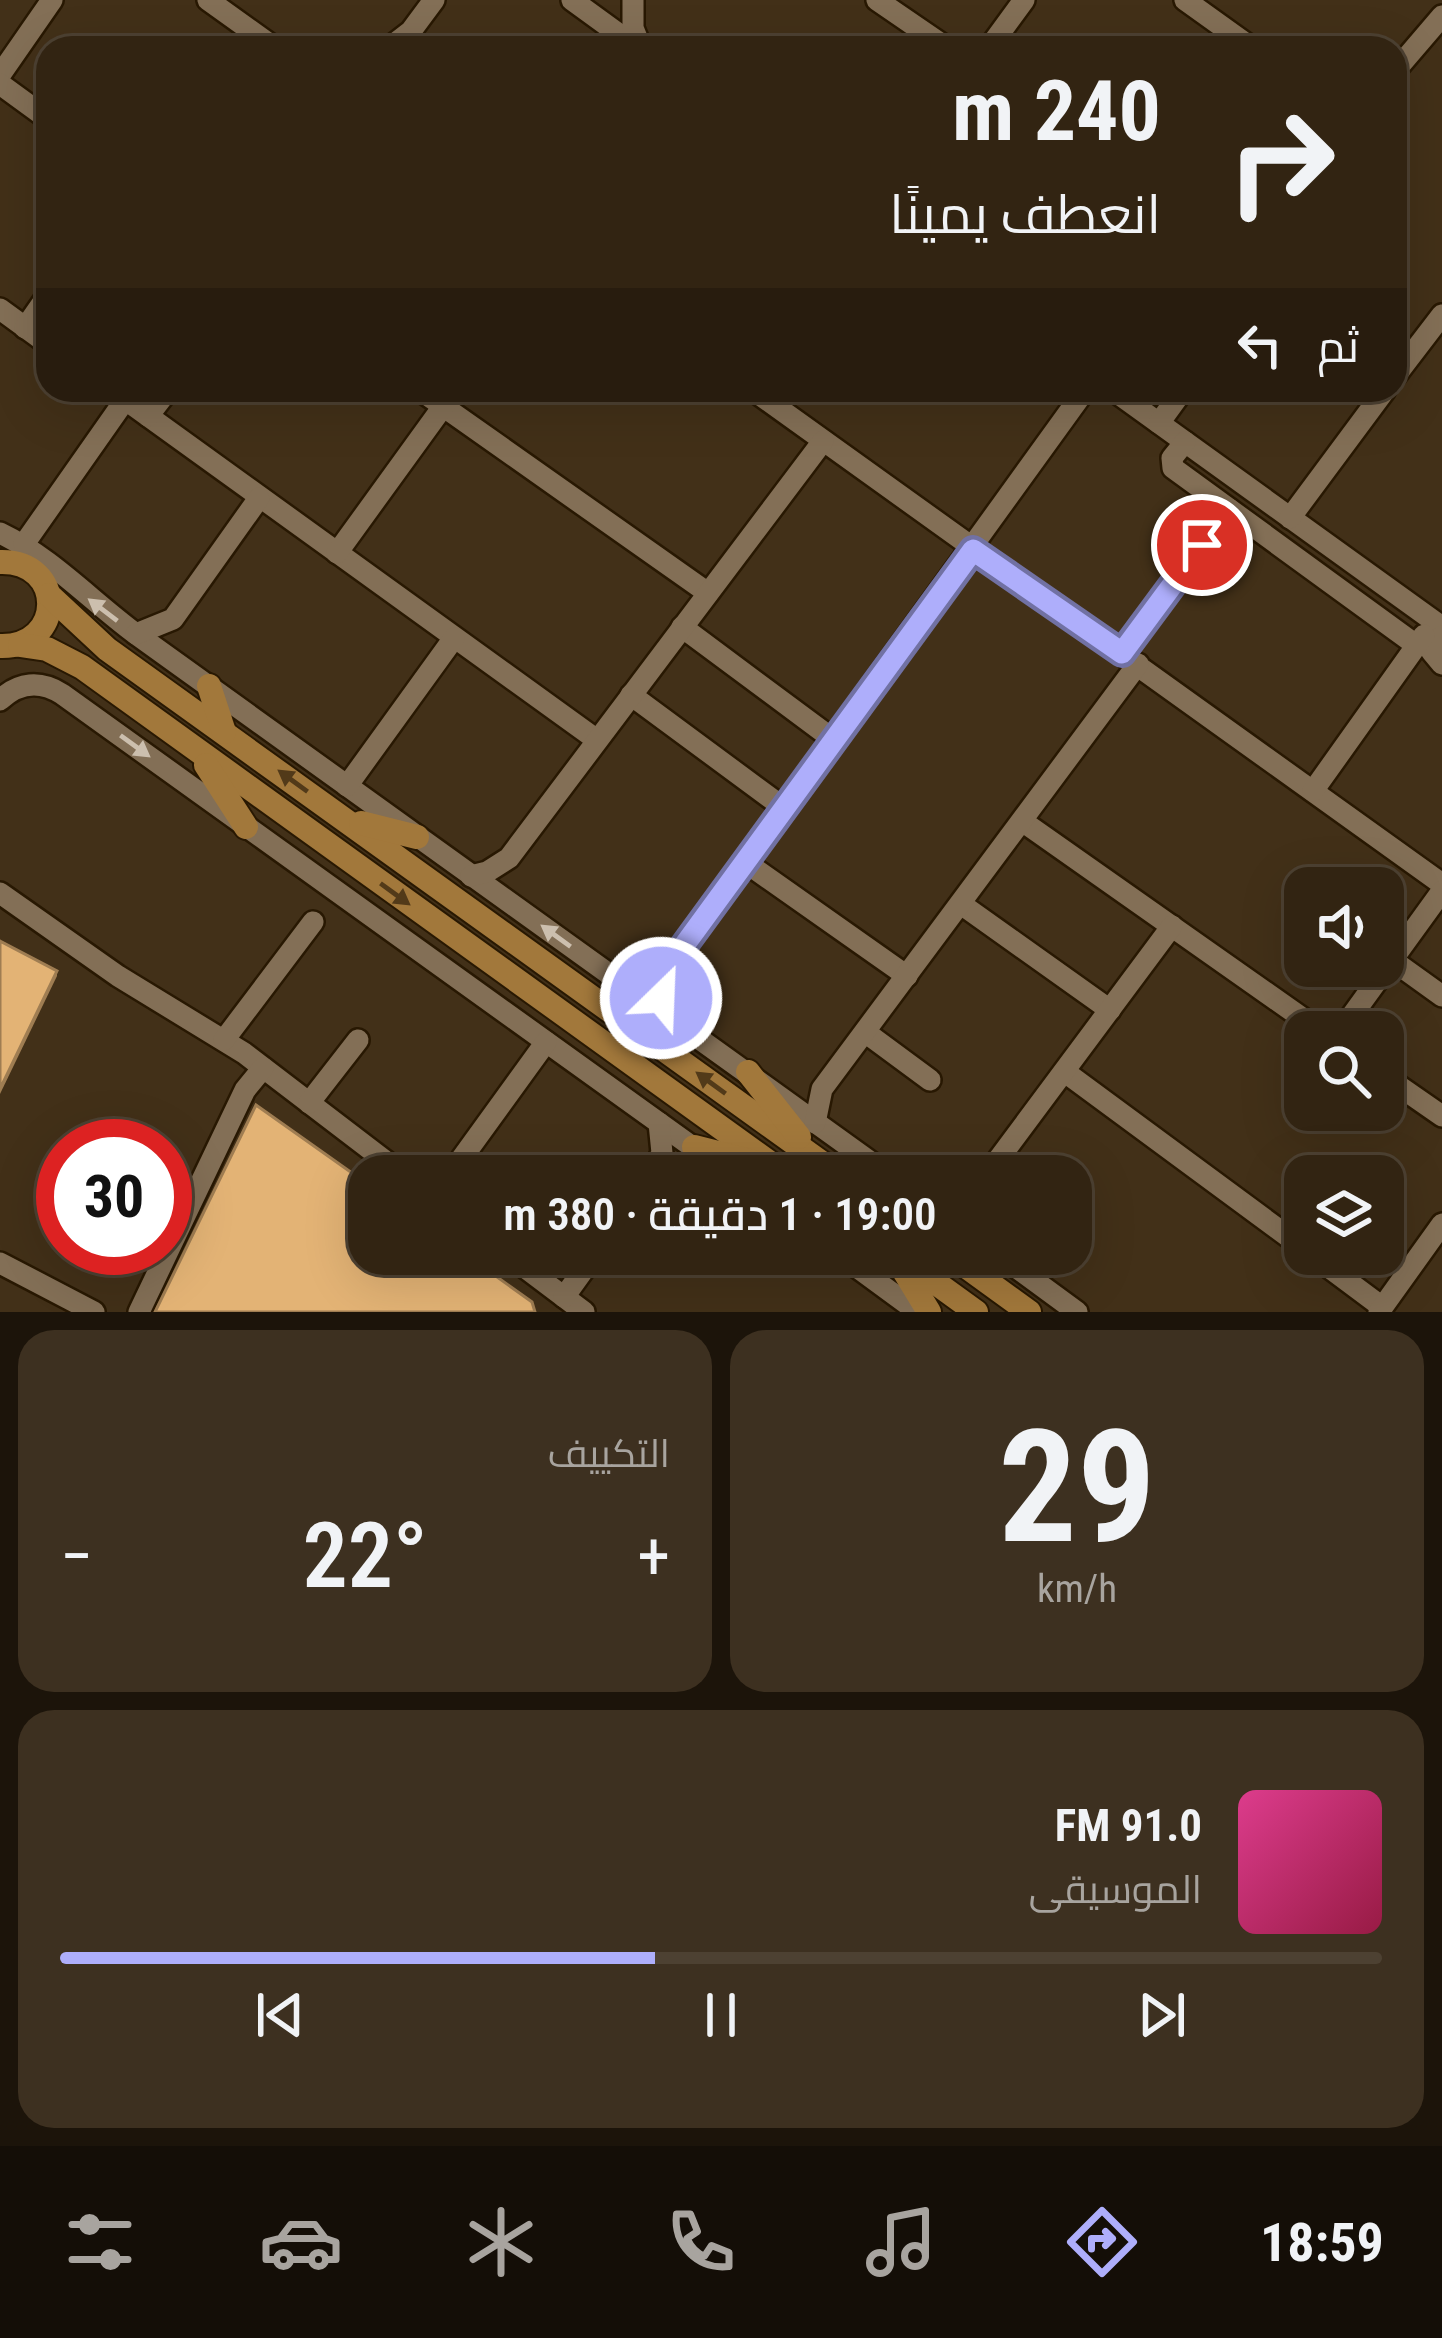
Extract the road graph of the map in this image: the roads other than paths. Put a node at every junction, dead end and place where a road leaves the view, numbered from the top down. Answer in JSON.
{"nodes":[{"id":1,"x":52,"y":0,"type":"edge"},
{"id":2,"x":434,"y":0,"type":"edge"},
{"id":3,"x":609,"y":0,"type":"edge"},
{"id":4,"x":630,"y":0,"type":"edge"},
{"id":5,"x":1024,"y":0,"type":"edge"},
{"id":6,"x":1185,"y":0,"type":"edge"},
{"id":7,"x":217,"y":2,"type":"edge"},
{"id":8,"x":574,"y":2,"type":"edge"},
{"id":9,"x":891,"y":4,"type":"edge"},
{"id":10,"x":1212,"y":8,"type":"edge"},
{"id":11,"x":1442,"y":16,"type":"edge"},
{"id":12,"x":609,"y":27,"type":"junction"},
{"id":13,"x":260,"y":36,"type":"edge"},
{"id":14,"x":404,"y":36,"type":"edge"},
{"id":15,"x":622,"y":36,"type":"edge"},
{"id":16,"x":635,"y":36,"type":"edge"},
{"id":17,"x":932,"y":36,"type":"edge"},
{"id":18,"x":998,"y":36,"type":"edge"},
{"id":19,"x":1240,"y":36,"type":"edge"},
{"id":20,"x":1407,"y":57,"type":"edge"},
{"id":21,"x":0,"y":80,"type":"edge"},
{"id":22,"x":36,"y":109,"type":"edge"},
{"id":23,"x":0,"y":309,"type":"edge"},
{"id":24,"x":36,"y":313,"type":"edge"},
{"id":25,"x":1442,"y":315,"type":"edge"},
{"id":26,"x":26,"y":328,"type":"junction"},
{"id":27,"x":36,"y":335,"type":"edge"},
{"id":28,"x":1407,"y":360,"type":"edge"},
{"id":29,"x":115,"y":402,"type":"edge"},
{"id":30,"x":129,"y":402,"type":"edge"},
{"id":31,"x":159,"y":402,"type":"edge"},
{"id":32,"x":446,"y":402,"type":"edge"},
{"id":33,"x":454,"y":402,"type":"edge"},
{"id":34,"x":769,"y":402,"type":"edge"},
{"id":35,"x":1077,"y":402,"type":"edge"},
{"id":36,"x":1130,"y":402,"type":"edge"},
{"id":37,"x":1175,"y":402,"type":"edge"},
{"id":38,"x":1376,"y":402,"type":"edge"},
{"id":39,"x":148,"y":416,"type":"junction"},
{"id":40,"x":1160,"y":423,"type":"junction"},
{"id":41,"x":823,"y":441,"type":"junction"},
{"id":42,"x":1185,"y":442,"type":"junction"},
{"id":43,"x":259,"y":498,"type":"junction"},
{"id":44,"x":1229,"y":509,"type":"junction"},
{"id":45,"x":1290,"y":518,"type":"junction"},
{"id":46,"x":0,"y":533,"type":"edge"},
{"id":47,"x":1314,"y":536,"type":"junction"},
{"id":48,"x":24,"y":544,"type":"junction"},
{"id":49,"x":973,"y":550,"type":"junction"},
{"id":50,"x":338,"y":553,"type":"junction"},
{"id":51,"x":1297,"y":558,"type":"junction"},
{"id":52,"x":1,"y":562,"type":"edge"},
{"id":53,"x":708,"y":592,"type":"junction"},
{"id":54,"x":49,"y":595,"type":"junction"},
{"id":55,"x":173,"y":619,"type":"junction"},
{"id":56,"x":682,"y":627,"type":"junction"},
{"id":57,"x":1439,"y":628,"type":"edge"},
{"id":58,"x":136,"y":634,"type":"junction"},
{"id":59,"x":454,"y":638,"type":"junction"},
{"id":60,"x":1416,"y":645,"type":"junction"},
{"id":61,"x":8,"y":650,"type":"edge"},
{"id":62,"x":171,"y":659,"type":"junction"},
{"id":63,"x":1130,"y":659,"type":"junction"},
{"id":64,"x":1442,"y":664,"type":"edge"},
{"id":65,"x":209,"y":686,"type":"junction"},
{"id":66,"x":632,"y":694,"type":"junction"},
{"id":67,"x":0,"y":700,"type":"edge"},
{"id":68,"x":224,"y":732,"type":"junction"},
{"id":69,"x":597,"y":740,"type":"junction"},
{"id":70,"x":834,"y":740,"type":"junction"},
{"id":71,"x":199,"y":753,"type":"junction"},
{"id":72,"x":347,"y":785,"type":"junction"},
{"id":73,"x":1313,"y":790,"type":"junction"},
{"id":74,"x":784,"y":808,"type":"junction"},
{"id":75,"x":346,"y":820,"type":"junction"},
{"id":76,"x":1022,"y":821,"type":"junction"},
{"id":77,"x":246,"y":827,"type":"junction"},
{"id":78,"x":416,"y":837,"type":"junction"},
{"id":79,"x":509,"y":858,"type":"junction"},
{"id":80,"x":745,"y":862,"type":"junction"},
{"id":81,"x":471,"y":876,"type":"junction"},
{"id":82,"x":1442,"y":887,"type":"edge"},
{"id":83,"x":0,"y":893,"type":"edge"},
{"id":84,"x":508,"y":902,"type":"junction"},
{"id":85,"x":961,"y":904,"type":"junction"},
{"id":86,"x":313,"y":922,"type":"dead end"},
{"id":87,"x":1172,"y":926,"type":"junction"},
{"id":88,"x":1404,"y":942,"type":"edge"},
{"id":89,"x":1404,"y":969,"type":"edge"},
{"id":90,"x":664,"y":973,"type":"junction"},
{"id":91,"x":907,"y":976,"type":"junction"},
{"id":92,"x":630,"y":990,"type":"junction"},
{"id":93,"x":1442,"y":996,"type":"edge"},
{"id":94,"x":1110,"y":1010,"type":"junction"},
{"id":95,"x":1292,"y":1011,"type":"edge"},
{"id":96,"x":664,"y":1014,"type":"junction"},
{"id":97,"x":865,"y":1032,"type":"junction"},
{"id":98,"x":224,"y":1040,"type":"junction"},
{"id":99,"x":358,"y":1040,"type":"dead end"},
{"id":100,"x":546,"y":1042,"type":"junction"},
{"id":101,"x":262,"y":1068,"type":"junction"},
{"id":102,"x":748,"y":1072,"type":"junction"},
{"id":103,"x":1065,"y":1072,"type":"junction"},
{"id":104,"x":930,"y":1080,"type":"dead end"},
{"id":105,"x":822,"y":1089,"type":"junction"},
{"id":106,"x":1404,"y":1090,"type":"edge"},
{"id":107,"x":308,"y":1103,"type":"junction"},
{"id":108,"x":790,"y":1105,"type":"junction"},
{"id":109,"x":1442,"y":1116,"type":"edge"},
{"id":110,"x":658,"y":1123,"type":"junction"},
{"id":111,"x":815,"y":1123,"type":"junction"},
{"id":112,"x":694,"y":1147,"type":"junction"},
{"id":113,"x":377,"y":1155,"type":"edge"},
{"id":114,"x":464,"y":1155,"type":"edge"},
{"id":115,"x":659,"y":1155,"type":"edge"},
{"id":116,"x":673,"y":1155,"type":"edge"},
{"id":117,"x":705,"y":1155,"type":"edge"},
{"id":118,"x":722,"y":1155,"type":"edge"},
{"id":119,"x":758,"y":1155,"type":"edge"},
{"id":120,"x":811,"y":1155,"type":"edge"},
{"id":121,"x":813,"y":1155,"type":"edge"},
{"id":122,"x":860,"y":1155,"type":"edge"},
{"id":123,"x":1002,"y":1155,"type":"edge"},
{"id":124,"x":1442,"y":1224,"type":"edge"},
{"id":125,"x":1284,"y":1234,"type":"edge"},
{"id":126,"x":0,"y":1263,"type":"edge"},
{"id":127,"x":535,"y":1275,"type":"edge"},
{"id":128,"x":580,"y":1275,"type":"edge"},
{"id":129,"x":868,"y":1275,"type":"edge"},
{"id":130,"x":907,"y":1275,"type":"edge"},
{"id":131,"x":924,"y":1275,"type":"edge"},
{"id":132,"x":978,"y":1275,"type":"edge"},
{"id":133,"x":1027,"y":1275,"type":"edge"},
{"id":134,"x":1337,"y":1275,"type":"edge"},
{"id":135,"x":564,"y":1297,"type":"junction"},
{"id":136,"x":1381,"y":1309,"type":"edge"},
{"id":137,"x":94,"y":1312,"type":"edge"},
{"id":138,"x":140,"y":1312,"type":"edge"},
{"id":139,"x":584,"y":1312,"type":"edge"},
{"id":140,"x":918,"y":1312,"type":"edge"},
{"id":141,"x":929,"y":1312,"type":"edge"},
{"id":142,"x":976,"y":1312,"type":"edge"},
{"id":143,"x":1029,"y":1312,"type":"edge"},
{"id":144,"x":1078,"y":1312,"type":"edge"}],
"edges":[{"from":1,"to":21,"type":"street"},
{"from":2,"to":14,"type":"street"},
{"from":3,"to":8,"type":"street"},
{"from":4,"to":12,"type":"street"},
{"from":4,"to":16,"type":"street"},
{"from":5,"to":18,"type":"street"},
{"from":6,"to":10,"type":"street"},
{"from":7,"to":13,"type":"street"},
{"from":8,"to":12,"type":"street"},
{"from":9,"to":17,"type":"street"},
{"from":10,"to":19,"type":"street"},
{"from":11,"to":20,"type":"street"},
{"from":12,"to":15,"type":"street"},
{"from":21,"to":22,"type":"street"},
{"from":23,"to":26,"type":"street"},
{"from":24,"to":26,"type":"street"},
{"from":25,"to":28,"type":"street"},
{"from":26,"to":27,"type":"street"},
{"from":29,"to":48,"type":"street"},
{"from":30,"to":39,"type":"street"},
{"from":31,"to":39,"type":"street"},
{"from":32,"to":50,"type":"street"},
{"from":33,"to":53,"type":"street"},
{"from":34,"to":41,"type":"street"},
{"from":35,"to":49,"type":"street"},
{"from":36,"to":40,"type":"street"},
{"from":37,"to":40,"type":"street"},
{"from":38,"to":45,"type":"street"},
{"from":39,"to":43,"type":"street"},
{"from":40,"to":42,"type":"street"},
{"from":41,"to":49,"type":"street"},
{"from":41,"to":53,"type":"street"},
{"from":42,"to":44,"type":"street"},
{"from":42,"to":45,"type":"street"},
{"from":43,"to":50,"type":"street"},
{"from":43,"to":55,"type":"street"},
{"from":44,"to":51,"type":"street"},
{"from":44,"to":63,"type":"street"},
{"from":45,"to":47,"type":"street"},
{"from":46,"to":48,"type":"street"},
{"from":47,"to":51,"type":"street"},
{"from":47,"to":57,"type":"street"},
{"from":58,"to":48,"type":"street","one_way":true},
{"from":49,"to":63,"type":"street"},
{"from":49,"to":70,"type":"street"},
{"from":50,"to":59,"type":"street"},
{"from":51,"to":60,"type":"street"},
{"from":52,"to":54,"type":"main road"},
{"from":53,"to":56,"type":"street"},
{"from":54,"to":61,"type":"main road"},
{"from":54,"to":68,"type":"main road"},
{"from":55,"to":58,"type":"street"},
{"from":55,"to":62,"type":"street"},
{"from":56,"to":66,"type":"street"},
{"from":56,"to":70,"type":"street"},
{"from":57,"to":60,"type":"street"},
{"from":57,"to":64,"type":"street"},
{"from":58,"to":62,"type":"street"},
{"from":59,"to":69,"type":"street"},
{"from":59,"to":72,"type":"street"},
{"from":60,"to":73,"type":"street"},
{"from":61,"to":71,"type":"main road"},
{"from":62,"to":65,"type":"street"},
{"from":63,"to":73,"type":"street"},
{"from":63,"to":76,"type":"street"},
{"from":65,"to":68,"type":"main road"},
{"from":65,"to":72,"type":"street"},
{"from":66,"to":69,"type":"street"},
{"from":66,"to":74,"type":"street"},
{"from":67,"to":77,"type":"street","one_way":true},
{"from":75,"to":68,"type":"main road","one_way":true},
{"from":69,"to":79,"type":"street"},
{"from":70,"to":74,"type":"street"},
{"from":71,"to":77,"type":"main road"},
{"from":71,"to":119,"type":"main road","one_way":true},
{"from":72,"to":78,"type":"street"},
{"from":73,"to":82,"type":"street"},
{"from":74,"to":80,"type":"street"},
{"from":75,"to":78,"type":"main road"},
{"from":120,"to":75,"type":"main road","one_way":true},
{"from":76,"to":85,"type":"street"},
{"from":76,"to":87,"type":"street"},
{"from":77,"to":100,"type":"street"},
{"from":78,"to":81,"type":"street"},
{"from":79,"to":81,"type":"street"},
{"from":79,"to":84,"type":"street"},
{"from":80,"to":90,"type":"street"},
{"from":80,"to":91,"type":"street"},
{"from":81,"to":84,"type":"street"},
{"from":82,"to":88,"type":"street"},
{"from":83,"to":98,"type":"street"},
{"from":92,"to":84,"type":"street","one_way":true},
{"from":85,"to":91,"type":"street"},
{"from":85,"to":94,"type":"street"},
{"from":86,"to":98,"type":"street"},
{"from":87,"to":94,"type":"street"},
{"from":87,"to":95,"type":"street"},
{"from":89,"to":93,"type":"street"},
{"from":90,"to":92,"type":"street"},
{"from":90,"to":96,"type":"street"},
{"from":91,"to":97,"type":"street"},
{"from":92,"to":96,"type":"street"},
{"from":94,"to":103,"type":"street"},
{"from":96,"to":102,"type":"street"},
{"from":97,"to":104,"type":"street"},
{"from":97,"to":105,"type":"street"},
{"from":98,"to":101,"type":"street"},
{"from":99,"to":107,"type":"street"},
{"from":100,"to":110,"type":"street"},
{"from":100,"to":114,"type":"street"},
{"from":101,"to":107,"type":"street"},
{"from":101,"to":138,"type":"street"},
{"from":102,"to":108,"type":"street"},
{"from":102,"to":121,"type":"main road"},
{"from":103,"to":123,"type":"street"},
{"from":103,"to":125,"type":"street"},
{"from":105,"to":108,"type":"street"},
{"from":105,"to":111,"type":"street"},
{"from":106,"to":109,"type":"street"},
{"from":107,"to":113,"type":"street"},
{"from":108,"to":111,"type":"street"},
{"from":110,"to":112,"type":"street"},
{"from":110,"to":115,"type":"street"},
{"from":111,"to":122,"type":"street"},
{"from":112,"to":116,"type":"street"},
{"from":112,"to":117,"type":"street"},
{"from":112,"to":118,"type":"main road"},
{"from":124,"to":136,"type":"street"},
{"from":126,"to":137,"type":"street"},
{"from":127,"to":135,"type":"street"},
{"from":128,"to":135,"type":"street"},
{"from":129,"to":140,"type":"street"},
{"from":130,"to":141,"type":"main road"},
{"from":131,"to":142,"type":"main road"},
{"from":132,"to":143,"type":"main road"},
{"from":133,"to":144,"type":"street"},
{"from":134,"to":136,"type":"street"},
{"from":135,"to":139,"type":"street"}]}
